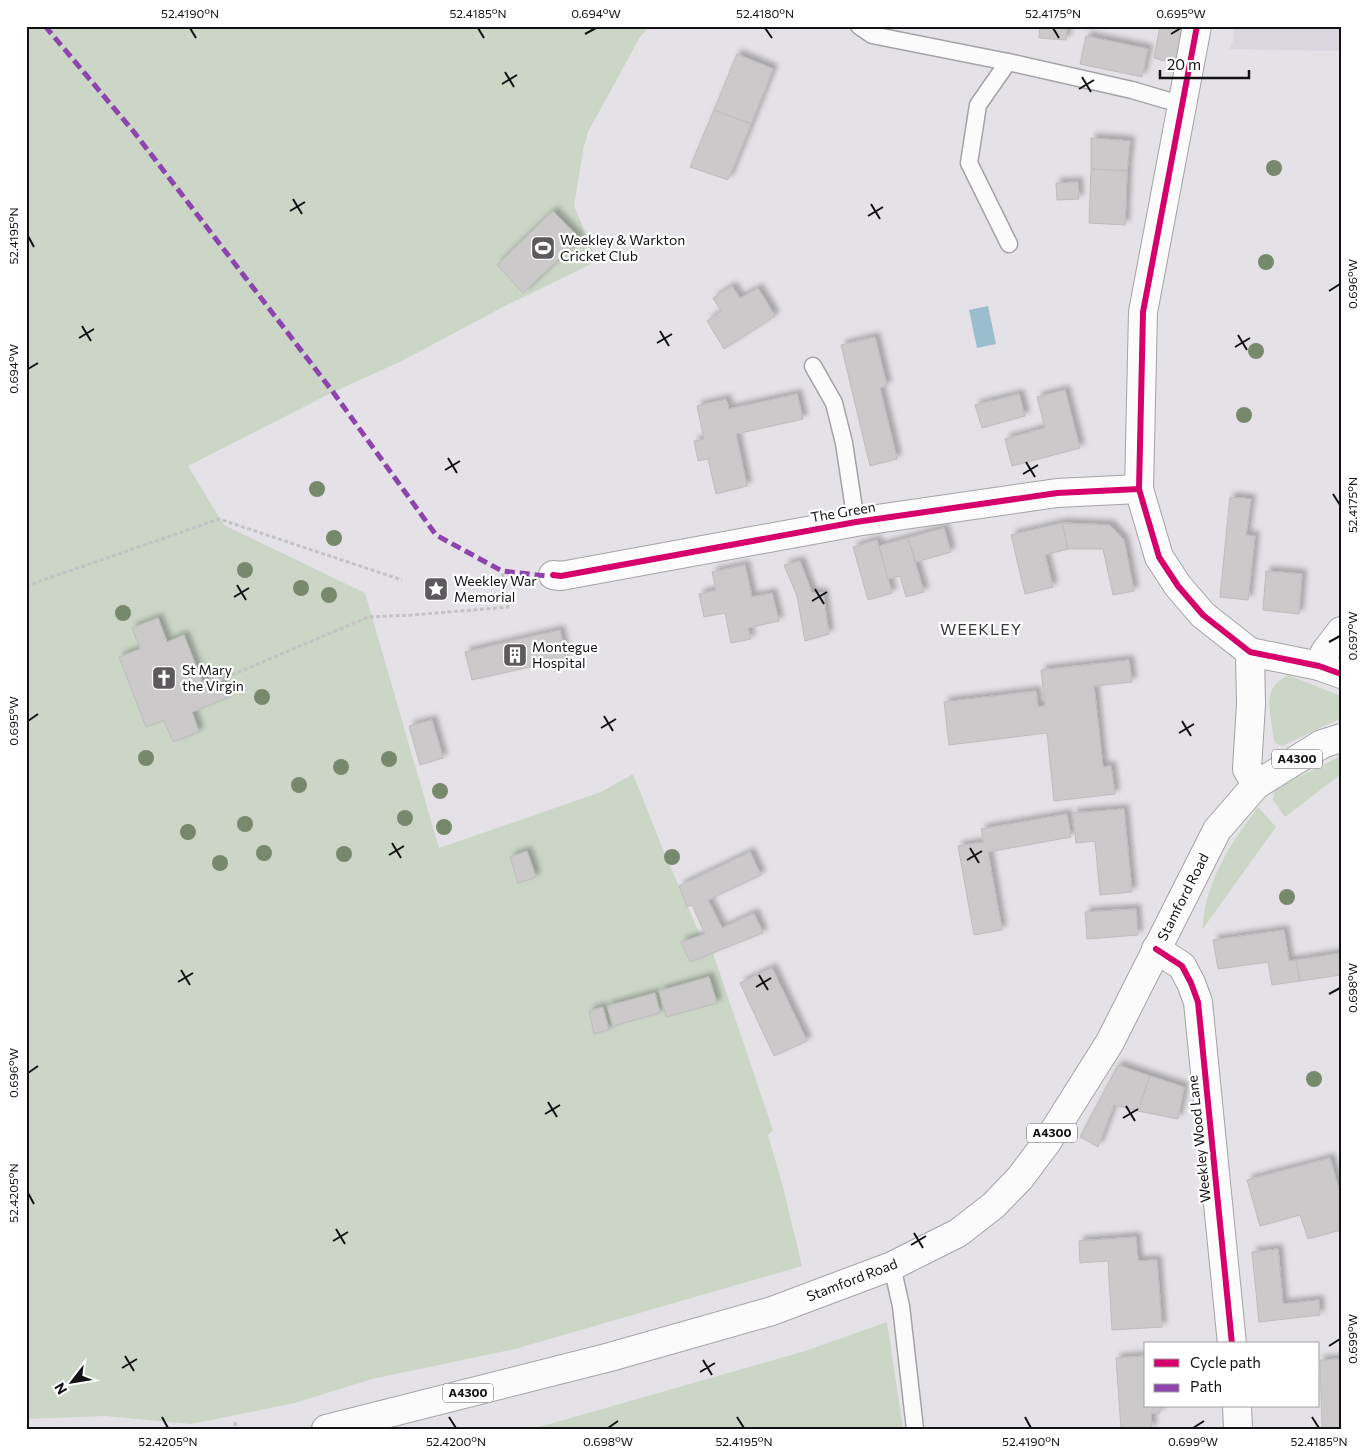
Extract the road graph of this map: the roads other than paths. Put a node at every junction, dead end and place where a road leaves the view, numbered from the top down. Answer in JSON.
{"nodes":[{"id":1,"x":859,"y":26,"type":"edge"},
{"id":2,"x":1197,"y":26,"type":"edge"},
{"id":3,"x":1008,"y":62,"type":"junction"},
{"id":4,"x":1183,"y":105,"type":"junction"},
{"id":5,"x":1009,"y":244,"type":"dead end"},
{"id":6,"x":813,"y":366,"type":"dead end"},
{"id":7,"x":1140,"y":488,"type":"junction"},
{"id":8,"x":856,"y":522,"type":"junction"},
{"id":9,"x":553,"y":575,"type":"dead end"},
{"id":10,"x":1341,"y":631,"type":"edge"},
{"id":11,"x":1250,"y":652,"type":"junction"},
{"id":12,"x":1330,"y":670,"type":"edge"},
{"id":13,"x":1341,"y":738,"type":"edge"},
{"id":14,"x":1256,"y":785,"type":"junction"},
{"id":15,"x":1156,"y":949,"type":"junction"},
{"id":16,"x":892,"y":1266,"type":"junction"},
{"id":17,"x":1232,"y":1342,"type":"edge"},
{"id":18,"x":1237,"y":1408,"type":"edge"},
{"id":19,"x":326,"y":1429,"type":"edge"},
{"id":20,"x":915,"y":1429,"type":"edge"},
{"id":21,"x":1238,"y":1429,"type":"edge"}],
"edges":[{"from":1,"to":3,"type":"lane"},
{"from":2,"to":4,"type":"street"},
{"from":3,"to":4,"type":"lane"},
{"from":3,"to":5,"type":"lane"},
{"from":4,"to":7,"type":"street"},
{"from":6,"to":8,"type":"lane"},
{"from":7,"to":8,"type":"street","name":"The Green"},
{"from":7,"to":11,"type":"street"},
{"from":8,"to":9,"type":"street","name":"The Green"},
{"from":10,"to":12,"type":"street"},
{"from":11,"to":12,"type":"street"},
{"from":11,"to":14,"type":"street"},
{"from":13,"to":14,"type":"street","name":"Stamford Road","number":"A4300"},
{"from":14,"to":15,"type":"street","name":"Stamford Road","number":"A4300"},
{"from":15,"to":16,"type":"street","name":"Stamford Road","number":"A4300"},
{"from":15,"to":17,"type":"street","name":"Weekley Wood Lane"},
{"from":16,"to":19,"type":"street","name":"Stamford Road","number":"A4300"},
{"from":16,"to":20,"type":"lane"},
{"from":18,"to":21,"type":"street"}]}
